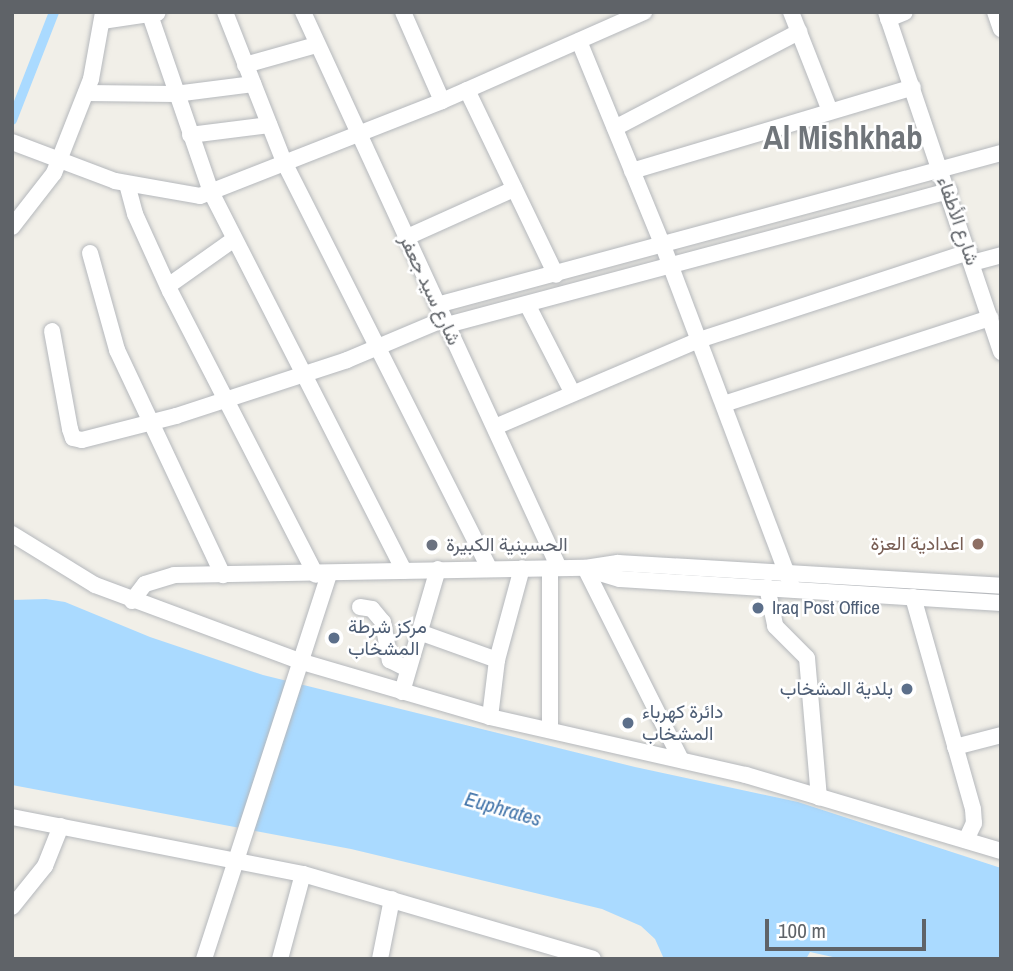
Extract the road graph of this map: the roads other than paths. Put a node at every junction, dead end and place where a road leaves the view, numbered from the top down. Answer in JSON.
{"nodes":[{"id":1,"x":225,"y":12,"type":"edge"},
{"id":2,"x":303,"y":12,"type":"edge"},
{"id":3,"x":403,"y":12,"type":"edge"},
{"id":4,"x":644,"y":12,"type":"edge"},
{"id":5,"x":791,"y":12,"type":"edge"},
{"id":6,"x":905,"y":12,"type":"edge"},
{"id":7,"x":995,"y":12,"type":"edge"},
{"id":8,"x":153,"y":14,"type":"edge"},
{"id":9,"x":887,"y":16,"type":"edge"},
{"id":10,"x":102,"y":17,"type":"edge"},
{"id":11,"x":607,"y":20,"type":"edge"},
{"id":12,"x":1001,"y":29,"type":"edge"},
{"id":13,"x":799,"y":32,"type":"junction"},
{"id":14,"x":579,"y":41,"type":"junction"},
{"id":15,"x":316,"y":45,"type":"junction"},
{"id":16,"x":245,"y":65,"type":"junction"},
{"id":17,"x":253,"y":84,"type":"junction"},
{"id":18,"x":913,"y":87,"type":"junction"},
{"id":19,"x":467,"y":90,"type":"junction"},
{"id":20,"x":86,"y":93,"type":"junction"},
{"id":21,"x":175,"y":94,"type":"junction"},
{"id":22,"x":442,"y":101,"type":"junction"},
{"id":23,"x":830,"y":111,"type":"junction"},
{"id":24,"x":269,"y":125,"type":"junction"},
{"id":25,"x":615,"y":128,"type":"junction"},
{"id":26,"x":190,"y":135,"type":"junction"},
{"id":27,"x":357,"y":135,"type":"junction"},
{"id":28,"x":12,"y":142,"type":"edge"},
{"id":29,"x":1001,"y":153,"type":"edge"},
{"id":30,"x":58,"y":162,"type":"junction"},
{"id":31,"x":285,"y":164,"type":"junction"},
{"id":32,"x":941,"y":168,"type":"junction"},
{"id":33,"x":632,"y":171,"type":"junction"},
{"id":34,"x":127,"y":184,"type":"junction"},
{"id":35,"x":514,"y":189,"type":"junction"},
{"id":36,"x":949,"y":191,"type":"junction"},
{"id":37,"x":211,"y":192,"type":"junction"},
{"id":38,"x":12,"y":228,"type":"edge"},
{"id":39,"x":405,"y":238,"type":"junction"},
{"id":40,"x":233,"y":240,"type":"junction"},
{"id":41,"x":662,"y":243,"type":"junction"},
{"id":42,"x":90,"y":253,"type":"dead end"},
{"id":43,"x":1001,"y":255,"type":"edge"},
{"id":44,"x":971,"y":257,"type":"junction"},
{"id":45,"x":670,"y":264,"type":"junction"},
{"id":46,"x":556,"y":275,"type":"junction"},
{"id":47,"x":167,"y":286,"type":"junction"},
{"id":48,"x":527,"y":304,"type":"junction"},
{"id":49,"x":443,"y":317,"type":"junction"},
{"id":50,"x":990,"y":318,"type":"junction"},
{"id":51,"x":52,"y":331,"type":"dead end"},
{"id":52,"x":699,"y":340,"type":"junction"},
{"id":53,"x":378,"y":349,"type":"junction"},
{"id":54,"x":1001,"y":352,"type":"edge"},
{"id":55,"x":303,"y":374,"type":"junction"},
{"id":56,"x":572,"y":392,"type":"junction"},
{"id":57,"x":225,"y":398,"type":"junction"},
{"id":58,"x":724,"y":404,"type":"junction"},
{"id":59,"x":150,"y":424,"type":"junction"},
{"id":60,"x":495,"y":427,"type":"junction"},
{"id":61,"x":12,"y":534,"type":"edge"},
{"id":62,"x":489,"y":568,"type":"junction"},
{"id":63,"x":522,"y":568,"type":"junction"},
{"id":64,"x":555,"y":568,"type":"junction"},
{"id":65,"x":584,"y":568,"type":"junction"},
{"id":66,"x":438,"y":569,"type":"junction"},
{"id":67,"x":404,"y":571,"type":"junction"},
{"id":68,"x":223,"y":575,"type":"junction"},
{"id":69,"x":322,"y":575,"type":"junction"},
{"id":70,"x":791,"y":581,"type":"junction"},
{"id":71,"x":1001,"y":586,"type":"edge"},
{"id":72,"x":767,"y":587,"type":"junction"},
{"id":73,"x":913,"y":597,"type":"junction"},
{"id":74,"x":132,"y":601,"type":"junction"},
{"id":75,"x":1001,"y":603,"type":"edge"},
{"id":76,"x":360,"y":607,"type":"dead end"},
{"id":77,"x":419,"y":632,"type":"junction"},
{"id":78,"x":497,"y":660,"type":"junction"},
{"id":79,"x":297,"y":668,"type":"junction"},
{"id":80,"x":408,"y":669,"type":"junction"},
{"id":81,"x":402,"y":692,"type":"junction"},
{"id":82,"x":490,"y":717,"type":"junction"},
{"id":83,"x":550,"y":730,"type":"junction"},
{"id":84,"x":1001,"y":736,"type":"edge"},
{"id":85,"x":955,"y":747,"type":"junction"},
{"id":86,"x":681,"y":761,"type":"junction"},
{"id":87,"x":819,"y":797,"type":"junction"},
{"id":88,"x":12,"y":817,"type":"edge"},
{"id":89,"x":61,"y":826,"type":"junction"},
{"id":90,"x":966,"y":840,"type":"junction"},
{"id":91,"x":1001,"y":851,"type":"edge"},
{"id":92,"x":236,"y":859,"type":"junction"},
{"id":93,"x":303,"y":873,"type":"junction"},
{"id":94,"x":392,"y":899,"type":"junction"},
{"id":95,"x":12,"y":907,"type":"edge"},
{"id":96,"x":204,"y":959,"type":"edge"},
{"id":97,"x":281,"y":959,"type":"edge"},
{"id":98,"x":380,"y":959,"type":"edge"},
{"id":99,"x":593,"y":959,"type":"edge"}],
"edges":[{"from":1,"to":16,"type":"street"},
{"from":2,"to":15,"type":"street","name":"شارع سيد جعفر"},
{"from":3,"to":22,"type":"street"},
{"from":4,"to":11,"type":"street"},
{"from":5,"to":13,"type":"street"},
{"from":6,"to":9,"type":"street"},
{"from":7,"to":12,"type":"street"},
{"from":8,"to":10,"type":"street"},
{"from":8,"to":21,"type":"street"},
{"from":9,"to":18,"type":"street","name":"شارع الأطفاء"},
{"from":10,"to":20,"type":"street"},
{"from":11,"to":14,"type":"street"},
{"from":13,"to":23,"type":"street"},
{"from":13,"to":25,"type":"street"},
{"from":14,"to":19,"type":"street"},
{"from":14,"to":25,"type":"street"},
{"from":15,"to":16,"type":"street"},
{"from":15,"to":27,"type":"street","name":"شارع سيد جعفر"},
{"from":16,"to":17,"type":"street"},
{"from":17,"to":21,"type":"street"},
{"from":17,"to":24,"type":"street"},
{"from":18,"to":23,"type":"street"},
{"from":18,"to":32,"type":"street","name":"شارع الأطفاء"},
{"from":19,"to":22,"type":"street"},
{"from":19,"to":35,"type":"street"},
{"from":20,"to":21,"type":"street"},
{"from":20,"to":30,"type":"street"},
{"from":21,"to":26,"type":"street"},
{"from":22,"to":27,"type":"street"},
{"from":23,"to":33,"type":"street"},
{"from":24,"to":26,"type":"street"},
{"from":24,"to":31,"type":"street"},
{"from":25,"to":33,"type":"street"},
{"from":26,"to":37,"type":"street"},
{"from":27,"to":31,"type":"street"},
{"from":27,"to":39,"type":"street","name":"شارع سيد جعفر"},
{"from":28,"to":30,"type":"street"},
{"from":29,"to":32,"type":"street"},
{"from":30,"to":34,"type":"street"},
{"from":30,"to":38,"type":"street"},
{"from":31,"to":37,"type":"street"},
{"from":31,"to":53,"type":"street"},
{"from":32,"to":36,"type":"street","name":"شارع الأطفاء"},
{"from":32,"to":41,"type":"street"},
{"from":33,"to":41,"type":"street"},
{"from":34,"to":37,"type":"street"},
{"from":34,"to":47,"type":"street"},
{"from":35,"to":39,"type":"street"},
{"from":35,"to":46,"type":"street"},
{"from":36,"to":44,"type":"street","name":"شارع الأطفاء"},
{"from":36,"to":45,"type":"street"},
{"from":37,"to":40,"type":"street"},
{"from":39,"to":49,"type":"street","name":"شارع سيد جعفر"},
{"from":40,"to":47,"type":"street"},
{"from":40,"to":55,"type":"street"},
{"from":41,"to":45,"type":"street"},
{"from":41,"to":46,"type":"street"},
{"from":42,"to":59,"type":"street"},
{"from":43,"to":44,"type":"street"},
{"from":44,"to":50,"type":"street","name":"شارع الأطفاء"},
{"from":44,"to":52,"type":"street"},
{"from":45,"to":48,"type":"street"},
{"from":45,"to":52,"type":"street"},
{"from":46,"to":49,"type":"street"},
{"from":47,"to":57,"type":"street"},
{"from":48,"to":49,"type":"street"},
{"from":48,"to":56,"type":"street"},
{"from":49,"to":53,"type":"street"},
{"from":49,"to":60,"type":"street","name":"شارع سيد جعفر"},
{"from":50,"to":54,"type":"street","name":"شارع الأطفاء"},
{"from":50,"to":58,"type":"street"},
{"from":51,"to":59,"type":"street"},
{"from":52,"to":56,"type":"street"},
{"from":52,"to":58,"type":"street"},
{"from":53,"to":55,"type":"street"},
{"from":53,"to":62,"type":"street"},
{"from":55,"to":57,"type":"street"},
{"from":55,"to":67,"type":"street"},
{"from":56,"to":60,"type":"street"},
{"from":57,"to":59,"type":"street"},
{"from":57,"to":69,"type":"street"},
{"from":58,"to":70,"type":"street"},
{"from":59,"to":68,"type":"street"},
{"from":60,"to":64,"type":"street","name":"شارع سيد جعفر"},
{"from":61,"to":74,"type":"street"},
{"from":62,"to":63,"type":"street"},
{"from":62,"to":66,"type":"street"},
{"from":63,"to":64,"type":"street"},
{"from":63,"to":78,"type":"street"},
{"from":64,"to":65,"type":"street"},
{"from":64,"to":83,"type":"street"},
{"from":65,"to":70,"type":"street"},
{"from":65,"to":72,"type":"street"},
{"from":65,"to":86,"type":"street"},
{"from":66,"to":67,"type":"street"},
{"from":66,"to":77,"type":"street"},
{"from":67,"to":69,"type":"street"},
{"from":68,"to":69,"type":"street"},
{"from":68,"to":74,"type":"street"},
{"from":69,"to":79,"type":"street"},
{"from":70,"to":71,"type":"street"},
{"from":70,"to":72,"type":"street"},
{"from":70,"to":73,"type":"street"},
{"from":72,"to":87,"type":"street"},
{"from":73,"to":75,"type":"street"},
{"from":73,"to":85,"type":"street"},
{"from":74,"to":79,"type":"street"},
{"from":76,"to":80,"type":"street"},
{"from":77,"to":78,"type":"street"},
{"from":77,"to":80,"type":"street"},
{"from":78,"to":82,"type":"street"},
{"from":79,"to":81,"type":"street"},
{"from":79,"to":92,"type":"street"},
{"from":80,"to":81,"type":"street"},
{"from":81,"to":82,"type":"street"},
{"from":82,"to":83,"type":"street"},
{"from":83,"to":86,"type":"street"},
{"from":84,"to":85,"type":"street"},
{"from":85,"to":90,"type":"street"},
{"from":86,"to":87,"type":"street"},
{"from":87,"to":90,"type":"street"},
{"from":88,"to":89,"type":"street"},
{"from":89,"to":92,"type":"street"},
{"from":89,"to":95,"type":"street"},
{"from":90,"to":91,"type":"street"},
{"from":92,"to":93,"type":"street"},
{"from":92,"to":96,"type":"street"},
{"from":93,"to":94,"type":"street"},
{"from":93,"to":97,"type":"street"},
{"from":94,"to":98,"type":"street"},
{"from":94,"to":99,"type":"street"}]}
